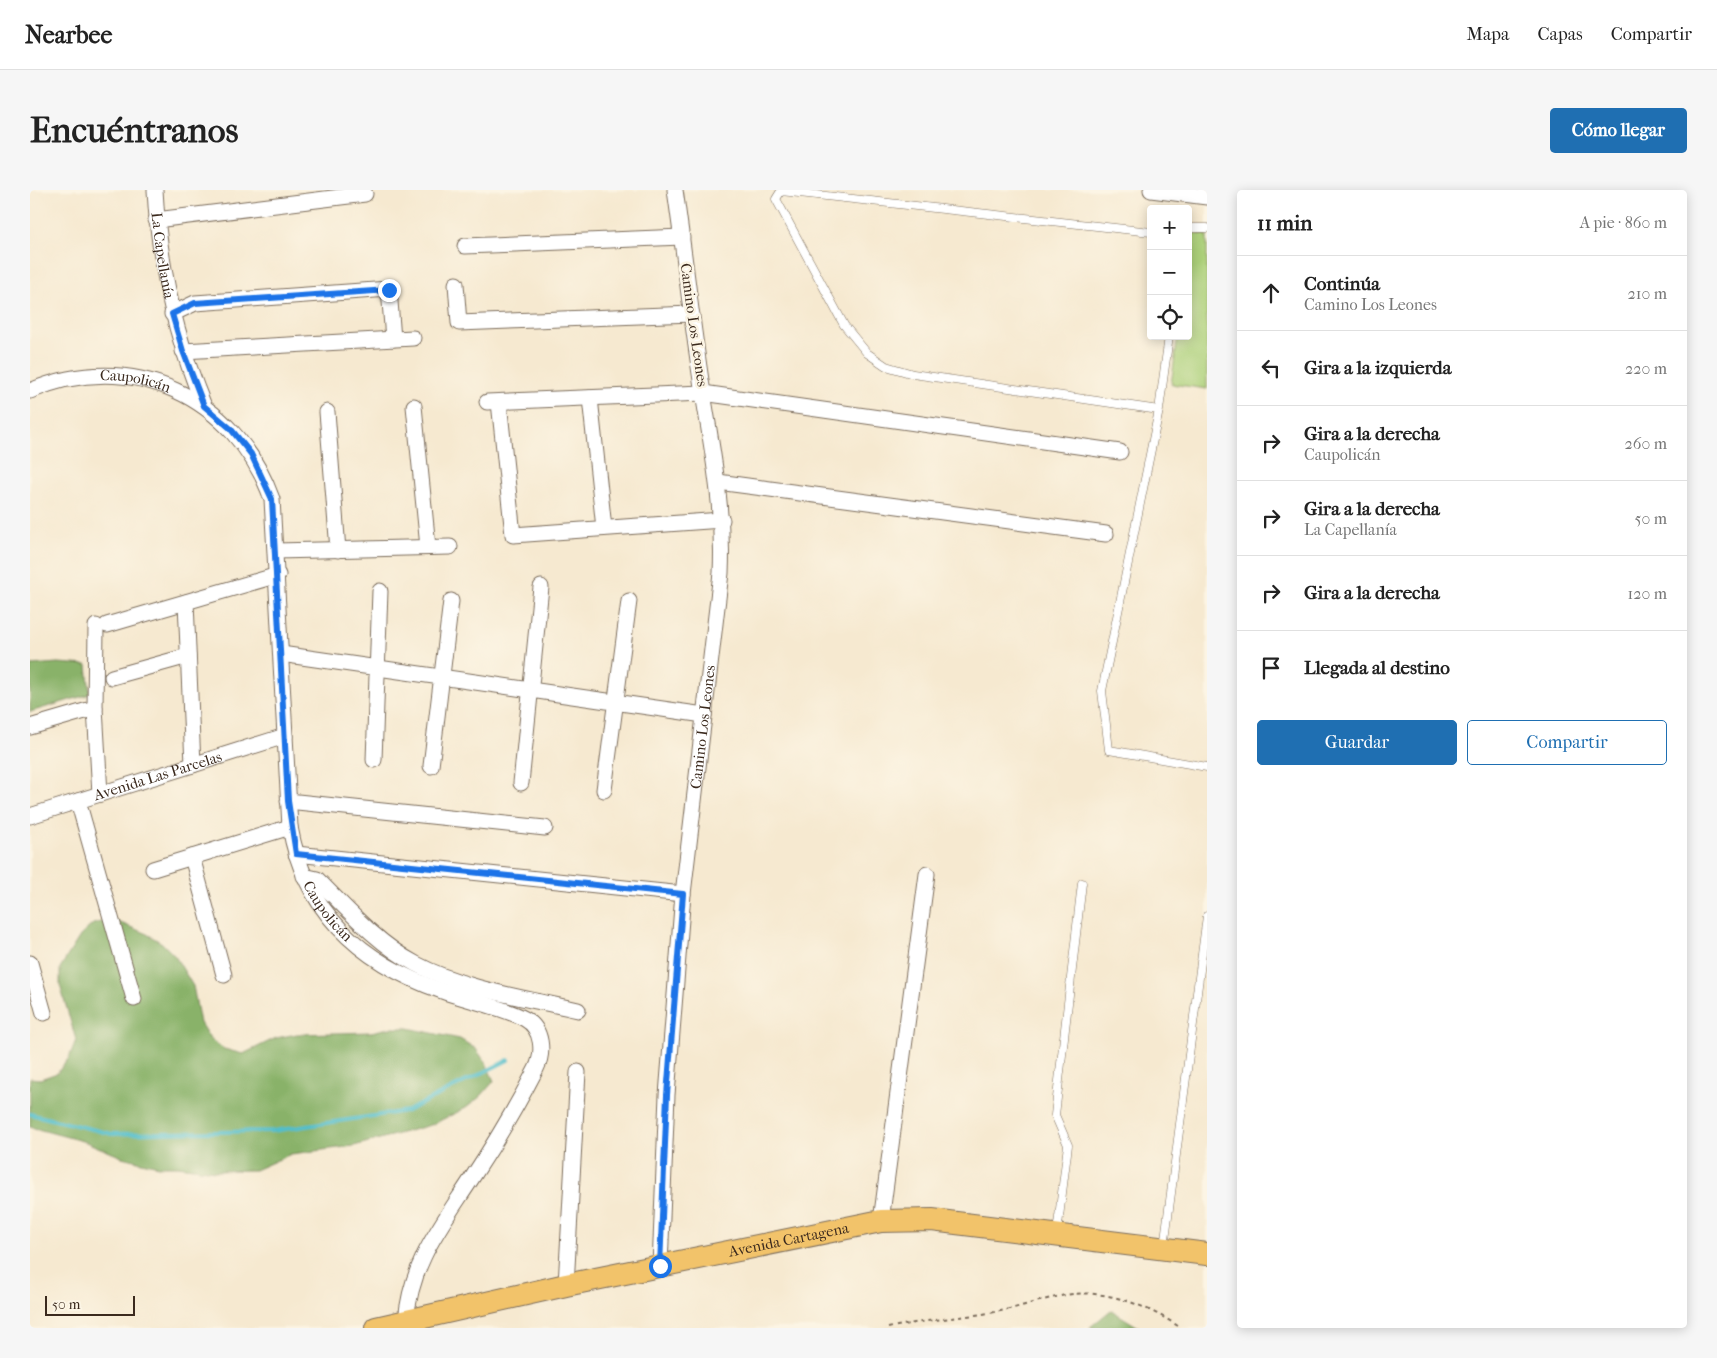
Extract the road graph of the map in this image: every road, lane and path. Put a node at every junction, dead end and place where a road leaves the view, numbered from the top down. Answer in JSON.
{"nodes":[{"id":1,"x":155,"y":190,"type":"edge"},
{"id":2,"x":675,"y":190,"type":"edge"},
{"id":3,"x":1151,"y":190,"type":"edge"},
{"id":4,"x":365,"y":194,"type":"dead end"},
{"id":5,"x":1200,"y":194,"type":"edge"},
{"id":6,"x":156,"y":220,"type":"junction"},
{"id":7,"x":1192,"y":228,"type":"edge"},
{"id":8,"x":1207,"y":228,"type":"edge"},
{"id":9,"x":1147,"y":232,"type":"edge"},
{"id":10,"x":682,"y":237,"type":"junction"},
{"id":11,"x":465,"y":246,"type":"dead end"},
{"id":12,"x":456,"y":284,"type":"dead end"},
{"id":13,"x":172,"y":314,"type":"junction"},
{"id":14,"x":692,"y":314,"type":"junction"},
{"id":15,"x":413,"y":338,"type":"dead end"},
{"id":16,"x":392,"y":339,"type":"junction"},
{"id":17,"x":1168,"y":340,"type":"edge"},
{"id":18,"x":183,"y":351,"type":"junction"},
{"id":19,"x":30,"y":391,"type":"edge"},
{"id":20,"x":703,"y":393,"type":"junction"},
{"id":21,"x":590,"y":398,"type":"junction"},
{"id":22,"x":204,"y":406,"type":"junction"},
{"id":23,"x":414,"y":406,"type":"dead end"},
{"id":24,"x":1158,"y":410,"type":"junction"},
{"id":25,"x":327,"y":412,"type":"dead end"},
{"id":26,"x":1120,"y":452,"type":"dead end"},
{"id":27,"x":718,"y":482,"type":"junction"},
{"id":28,"x":722,"y":520,"type":"junction"},
{"id":29,"x":604,"y":528,"type":"junction"},
{"id":30,"x":1106,"y":534,"type":"dead end"},
{"id":31,"x":428,"y":547,"type":"junction"},
{"id":32,"x":450,"y":547,"type":"dead end"},
{"id":33,"x":338,"y":550,"type":"junction"},
{"id":34,"x":276,"y":551,"type":"junction"},
{"id":35,"x":278,"y":575,"type":"junction"},
{"id":36,"x":541,"y":587,"type":"dead end"},
{"id":37,"x":380,"y":591,"type":"dead end"},
{"id":38,"x":451,"y":601,"type":"dead end"},
{"id":39,"x":629,"y":601,"type":"dead end"},
{"id":40,"x":186,"y":602,"type":"junction"},
{"id":41,"x":281,"y":654,"type":"junction"},
{"id":42,"x":188,"y":656,"type":"junction"},
{"id":43,"x":378,"y":667,"type":"junction"},
{"id":44,"x":441,"y":676,"type":"junction"},
{"id":45,"x":112,"y":677,"type":"dead end"},
{"id":46,"x":530,"y":689,"type":"junction"},
{"id":47,"x":616,"y":702,"type":"junction"},
{"id":48,"x":95,"y":708,"type":"junction"},
{"id":49,"x":704,"y":715,"type":"junction"},
{"id":50,"x":30,"y":727,"type":"edge"},
{"id":51,"x":285,"y":736,"type":"junction"},
{"id":52,"x":374,"y":760,"type":"dead end"},
{"id":53,"x":193,"y":765,"type":"junction"},
{"id":54,"x":431,"y":766,"type":"dead end"},
{"id":55,"x":1207,"y":767,"type":"edge"},
{"id":56,"x":521,"y":783,"type":"dead end"},
{"id":57,"x":604,"y":790,"type":"dead end"},
{"id":58,"x":100,"y":794,"type":"junction"},
{"id":59,"x":78,"y":801,"type":"junction"},
{"id":60,"x":288,"y":801,"type":"junction"},
{"id":61,"x":30,"y":816,"type":"edge"},
{"id":62,"x":290,"y":828,"type":"junction"},
{"id":63,"x":545,"y":828,"type":"dead end"},
{"id":64,"x":296,"y":854,"type":"junction"},
{"id":65,"x":192,"y":857,"type":"junction"},
{"id":66,"x":153,"y":869,"type":"dead end"},
{"id":67,"x":927,"y":874,"type":"dead end"},
{"id":68,"x":304,"y":876,"type":"junction"},
{"id":69,"x":1082,"y":883,"type":"dead end"},
{"id":70,"x":683,"y":894,"type":"junction"},
{"id":71,"x":1207,"y":916,"type":"edge"},
{"id":72,"x":30,"y":963,"type":"edge"},
{"id":73,"x":224,"y":975,"type":"dead end"},
{"id":74,"x":134,"y":999,"type":"dead end"},
{"id":75,"x":578,"y":1010,"type":"dead end"},
{"id":76,"x":44,"y":1013,"type":"dead end"},
{"id":77,"x":578,"y":1072,"type":"dead end"},
{"id":78,"x":881,"y":1221,"type":"junction"},
{"id":79,"x":1057,"y":1235,"type":"junction"},
{"id":80,"x":1164,"y":1248,"type":"junction"},
{"id":81,"x":1207,"y":1254,"type":"edge"},
{"id":82,"x":660,"y":1266,"type":"junction"},
{"id":83,"x":566,"y":1285,"type":"junction"},
{"id":84,"x":406,"y":1322,"type":"junction"},
{"id":85,"x":376,"y":1328,"type":"edge"},
{"id":86,"x":888,"y":1328,"type":"edge"},
{"id":87,"x":1181,"y":1328,"type":"edge"}],
"edges":[{"from":1,"to":6,"type":"street","name":"La Capellanía"},
{"from":2,"to":10,"type":"street","name":"Camino Los Leones"},
{"from":3,"to":5,"type":"street"},
{"from":4,"to":6,"type":"street"},
{"from":6,"to":13,"type":"street","name":"La Capellanía"},
{"from":7,"to":8,"type":"lane"},
{"from":9,"to":24,"type":"lane"},
{"from":10,"to":11,"type":"street"},
{"from":10,"to":14,"type":"street","name":"Camino Los Leones"},
{"from":12,"to":14,"type":"street"},
{"from":13,"to":16,"type":"street"},
{"from":13,"to":18,"type":"street","name":"La Capellanía"},
{"from":14,"to":20,"type":"street","name":"Camino Los Leones"},
{"from":15,"to":16,"type":"street"},
{"from":16,"to":18,"type":"street"},
{"from":17,"to":24,"type":"lane"},
{"from":18,"to":22,"type":"street","name":"La Capellanía"},
{"from":19,"to":22,"type":"street","name":"Caupolicán"},
{"from":20,"to":21,"type":"street"},
{"from":20,"to":26,"type":"street"},
{"from":20,"to":27,"type":"street","name":"Camino Los Leones"},
{"from":21,"to":29,"type":"street"},
{"from":21,"to":29,"type":"street"},
{"from":22,"to":34,"type":"street","name":"Caupolicán"},
{"from":23,"to":31,"type":"street"},
{"from":24,"to":55,"type":"lane"},
{"from":25,"to":33,"type":"street"},
{"from":27,"to":28,"type":"street","name":"Camino Los Leones"},
{"from":27,"to":30,"type":"street"},
{"from":28,"to":29,"type":"street"},
{"from":28,"to":49,"type":"street","name":"Camino Los Leones"},
{"from":31,"to":32,"type":"street"},
{"from":31,"to":33,"type":"street"},
{"from":33,"to":34,"type":"street"},
{"from":34,"to":35,"type":"street","name":"Caupolicán"},
{"from":35,"to":40,"type":"street"},
{"from":35,"to":41,"type":"street","name":"Caupolicán"},
{"from":36,"to":46,"type":"street"},
{"from":37,"to":43,"type":"street"},
{"from":38,"to":44,"type":"street"},
{"from":39,"to":47,"type":"street"},
{"from":40,"to":42,"type":"street"},
{"from":40,"to":48,"type":"street"},
{"from":41,"to":43,"type":"street"},
{"from":41,"to":51,"type":"street","name":"Caupolicán"},
{"from":42,"to":45,"type":"street"},
{"from":42,"to":53,"type":"street"},
{"from":43,"to":44,"type":"street"},
{"from":43,"to":52,"type":"street"},
{"from":44,"to":46,"type":"street"},
{"from":44,"to":54,"type":"street"},
{"from":46,"to":47,"type":"street"},
{"from":46,"to":56,"type":"street"},
{"from":47,"to":49,"type":"street"},
{"from":47,"to":57,"type":"street"},
{"from":48,"to":50,"type":"street"},
{"from":48,"to":58,"type":"street"},
{"from":49,"to":70,"type":"street","name":"Camino Los Leones"},
{"from":51,"to":53,"type":"street","name":"Avenida Las Parcelas"},
{"from":51,"to":60,"type":"street","name":"Caupolicán"},
{"from":53,"to":58,"type":"street","name":"Avenida Las Parcelas"},
{"from":58,"to":59,"type":"street","name":"Avenida Las Parcelas"},
{"from":59,"to":61,"type":"street","name":"Avenida Las Parcelas"},
{"from":59,"to":74,"type":"street"},
{"from":60,"to":62,"type":"street","name":"Caupolicán"},
{"from":60,"to":63,"type":"street"},
{"from":62,"to":64,"type":"street","name":"Caupolicán"},
{"from":62,"to":65,"type":"street"},
{"from":64,"to":68,"type":"street","name":"Caupolicán"},
{"from":64,"to":70,"type":"street"},
{"from":65,"to":66,"type":"street"},
{"from":65,"to":73,"type":"street"},
{"from":67,"to":78,"type":"street"},
{"from":68,"to":75,"type":"street"},
{"from":68,"to":84,"type":"street","name":"Caupolicán"},
{"from":69,"to":79,"type":"lane"},
{"from":70,"to":82,"type":"street","name":"Camino Los Leones"},
{"from":71,"to":80,"type":"lane"},
{"from":72,"to":76,"type":"street"},
{"from":77,"to":83,"type":"street"},
{"from":78,"to":79,"type":"main road","name":"Avenida Cartagena"},
{"from":78,"to":82,"type":"main road","name":"Avenida Cartagena"},
{"from":79,"to":80,"type":"main road","name":"Avenida Cartagena"},
{"from":80,"to":81,"type":"main road","name":"Avenida Cartagena"},
{"from":82,"to":83,"type":"main road","name":"Avenida Cartagena"},
{"from":83,"to":84,"type":"main road","name":"Avenida Cartagena"},
{"from":84,"to":85,"type":"main road","name":"Avenida Cartagena"},
{"from":86,"to":87,"type":"path"}]}
